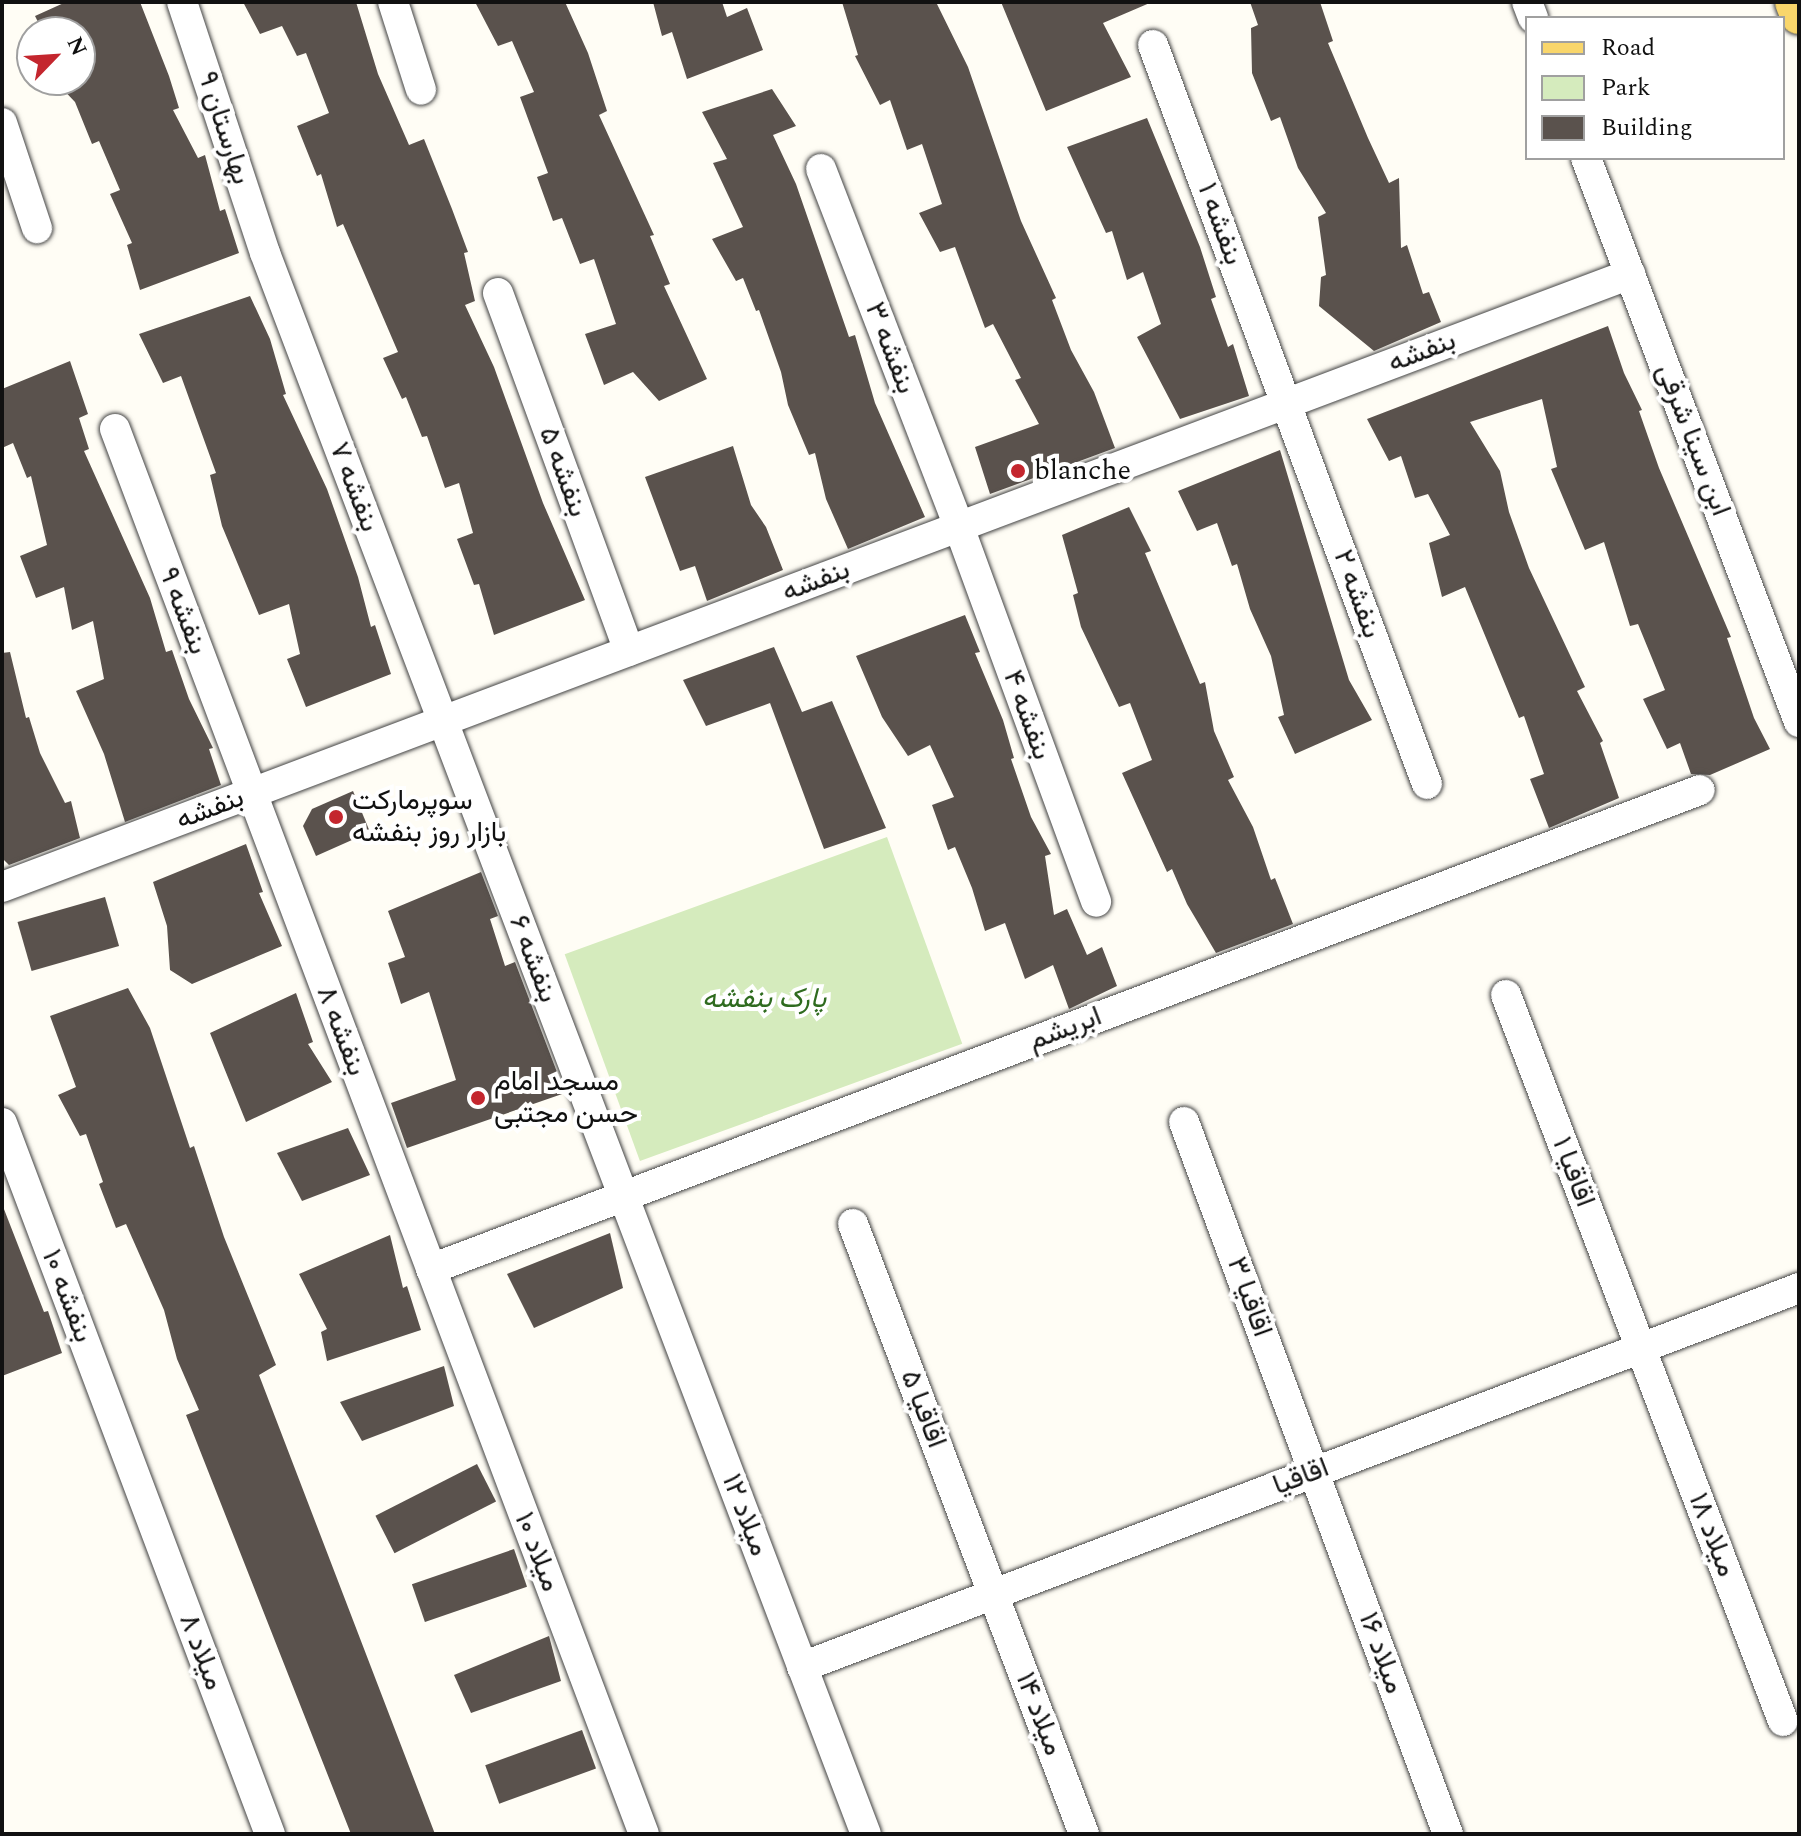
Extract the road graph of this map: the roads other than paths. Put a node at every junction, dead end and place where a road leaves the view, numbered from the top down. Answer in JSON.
{"nodes":[{"id":1,"x":182,"y":2,"type":"edge"},
{"id":2,"x":393,"y":2,"type":"edge"},
{"id":3,"x":1794,"y":2,"type":"edge"},
{"id":4,"x":1799,"y":15,"type":"edge"},
{"id":5,"x":1153,"y":45,"type":"dead end"},
{"id":6,"x":421,"y":90,"type":"dead end"},
{"id":7,"x":2,"y":123,"type":"edge"},
{"id":8,"x":1587,"y":160,"type":"edge"},
{"id":9,"x":821,"y":169,"type":"dead end"},
{"id":10,"x":37,"y":228,"type":"dead end"},
{"id":11,"x":265,"y":253,"type":"joint"},
{"id":12,"x":1630,"y":274,"type":"junction"},
{"id":13,"x":498,"y":293,"type":"dead end"},
{"id":14,"x":1287,"y":403,"type":"junction"},
{"id":15,"x":115,"y":429,"type":"dead end"},
{"id":16,"x":959,"y":527,"type":"junction"},
{"id":17,"x":629,"y":651,"type":"junction"},
{"id":18,"x":443,"y":721,"type":"junction"},
{"id":19,"x":1799,"y":722,"type":"edge"},
{"id":20,"x":1427,"y":784,"type":"dead end"},
{"id":21,"x":1700,"y":790,"type":"dead end"},
{"id":22,"x":252,"y":793,"type":"junction"},
{"id":23,"x":2,"y":887,"type":"edge"},
{"id":24,"x":1096,"y":902,"type":"dead end"},
{"id":25,"x":1506,"y":995,"type":"dead end"},
{"id":26,"x":1184,"y":1122,"type":"dead end"},
{"id":27,"x":2,"y":1123,"type":"edge"},
{"id":28,"x":623,"y":1197,"type":"junction"},
{"id":29,"x":853,"y":1224,"type":"dead end"},
{"id":30,"x":431,"y":1269,"type":"junction"},
{"id":31,"x":1799,"y":1288,"type":"edge"},
{"id":32,"x":1641,"y":1348,"type":"junction"},
{"id":33,"x":132,"y":1469,"type":"joint"},
{"id":34,"x":1314,"y":1472,"type":"junction"},
{"id":35,"x":993,"y":1594,"type":"junction"},
{"id":36,"x":802,"y":1667,"type":"junction"},
{"id":37,"x":1783,"y":1721,"type":"dead end"},
{"id":38,"x":270,"y":1834,"type":"edge"},
{"id":39,"x":644,"y":1834,"type":"edge"},
{"id":40,"x":866,"y":1834,"type":"edge"},
{"id":41,"x":1084,"y":1834,"type":"edge"},
{"id":42,"x":1448,"y":1834,"type":"edge"}],
"edges":[{"from":1,"to":11,"type":"street","name":"بهارستان ۹"},
{"from":2,"to":6,"type":"street"},
{"from":3,"to":4,"type":"main road"},
{"from":5,"to":14,"type":"street","name":"بنفشه ۱"},
{"from":7,"to":10,"type":"street"},
{"from":8,"to":12,"type":"street","name":"ابن سینا شرقی"},
{"from":9,"to":16,"type":"street","name":"بنفشه ۳"},
{"from":11,"to":18,"type":"street","name":"بنفشه ۷"},
{"from":12,"to":14,"type":"street","name":"بنفشه"},
{"from":12,"to":19,"type":"street","name":"ابن سینا شرقی"},
{"from":13,"to":17,"type":"street","name":"بنفشه ۵"},
{"from":14,"to":16,"type":"street","name":"بنفشه"},
{"from":14,"to":20,"type":"street","name":"بنفشه ۲"},
{"from":15,"to":22,"type":"street","name":"بنفشه ۹"},
{"from":16,"to":17,"type":"street","name":"بنفشه"},
{"from":16,"to":24,"type":"street","name":"بنفشه ۴"},
{"from":17,"to":18,"type":"street","name":"بنفشه"},
{"from":18,"to":22,"type":"street","name":"بنفشه"},
{"from":18,"to":28,"type":"street","name":"بنفشه ۶"},
{"from":21,"to":28,"type":"street","name":"ابریشم"},
{"from":22,"to":23,"type":"street","name":"بنفشه"},
{"from":22,"to":30,"type":"street","name":"بنفشه ۸"},
{"from":25,"to":32,"type":"street","name":"اقاقیا ۱"},
{"from":26,"to":34,"type":"street","name":"اقاقیا ۳"},
{"from":27,"to":33,"type":"street","name":"بنفشه ۱۰"},
{"from":28,"to":30,"type":"street","name":"ابریشم"},
{"from":28,"to":36,"type":"street","name":"میلاد ۱۲"},
{"from":29,"to":35,"type":"street","name":"اقاقیا ۵"},
{"from":30,"to":39,"type":"street","name":"میلاد ۱۰"},
{"from":31,"to":32,"type":"street","name":"اقاقیا"},
{"from":32,"to":34,"type":"street","name":"اقاقیا"},
{"from":32,"to":37,"type":"street","name":"میلاد ۱۸"},
{"from":33,"to":38,"type":"street","name":"میلاد ۸"},
{"from":34,"to":35,"type":"street","name":"اقاقیا"},
{"from":34,"to":42,"type":"street","name":"میلاد ۱۶"},
{"from":35,"to":36,"type":"street","name":"اقاقیا"},
{"from":35,"to":41,"type":"street","name":"میلاد ۱۴"},
{"from":36,"to":40,"type":"street","name":"میلاد ۱۲"}]}
